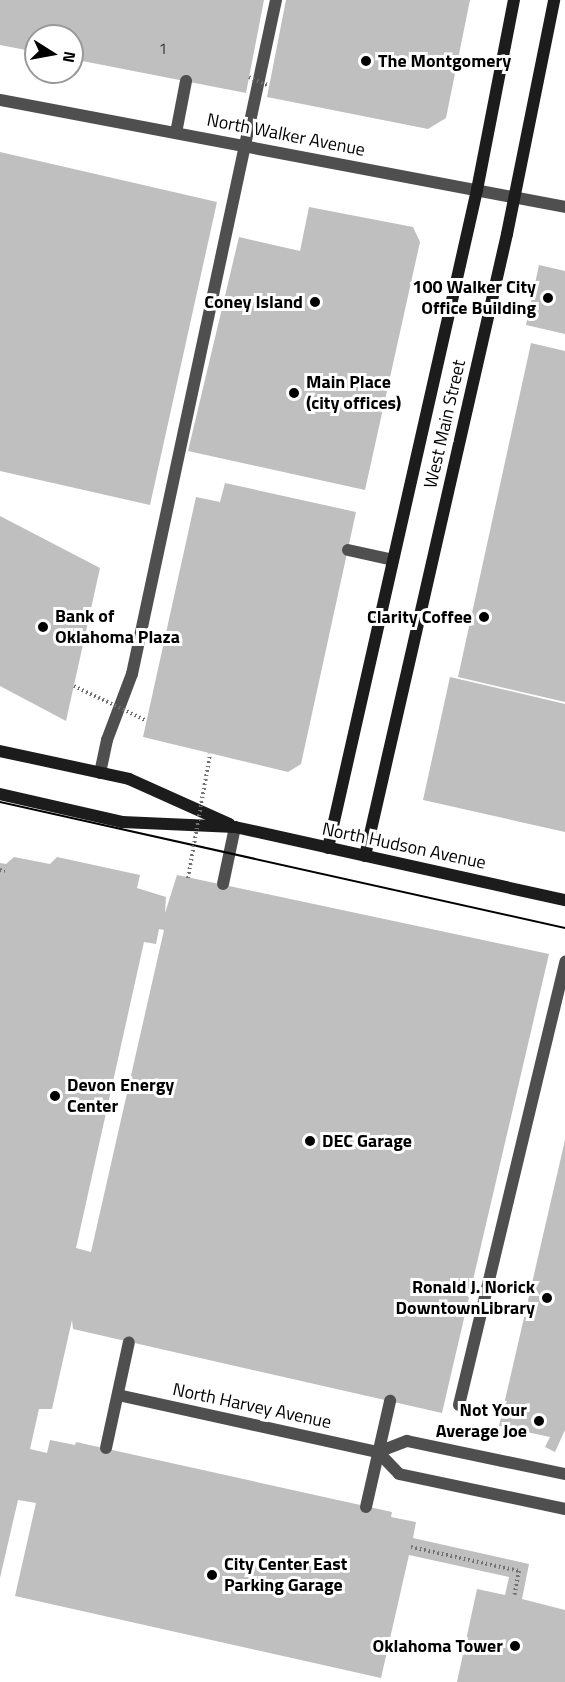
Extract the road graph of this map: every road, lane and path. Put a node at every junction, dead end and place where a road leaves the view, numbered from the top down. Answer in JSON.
{"nodes":[{"id":1,"x":276,"y":0,"type":"edge"},
{"id":2,"x":514,"y":0,"type":"edge"},
{"id":3,"x":554,"y":0,"type":"edge"},
{"id":4,"x":249,"y":77,"type":"dead end"},
{"id":5,"x":186,"y":81,"type":"dead end"},
{"id":6,"x":269,"y":86,"type":"dead end"},
{"id":7,"x":0,"y":100,"type":"edge"},
{"id":8,"x":176,"y":133,"type":"junction"},
{"id":9,"x":247,"y":147,"type":"junction"},
{"id":10,"x":477,"y":190,"type":"junction"},
{"id":11,"x":515,"y":197,"type":"junction"},
{"id":12,"x":565,"y":207,"type":"edge"},
{"id":13,"x":348,"y":550,"type":"dead end"},
{"id":14,"x":393,"y":560,"type":"junction"},
{"id":15,"x":74,"y":686,"type":"dead end"},
{"id":16,"x":145,"y":720,"type":"dead end"},
{"id":17,"x":0,"y":751,"type":"edge"},
{"id":18,"x":210,"y":754,"type":"dead end"},
{"id":19,"x":100,"y":773,"type":"junction"},
{"id":20,"x":0,"y":794,"type":"edge"},
{"id":21,"x":235,"y":827,"type":"junction"},
{"id":22,"x":328,"y":848,"type":"junction"},
{"id":23,"x":365,"y":856,"type":"junction"},
{"id":24,"x":188,"y":878,"type":"dead end"},
{"id":25,"x":223,"y":884,"type":"dead end"},
{"id":26,"x":565,"y":900,"type":"edge"},
{"id":27,"x":565,"y":962,"type":"edge"},
{"id":28,"x":129,"y":1342,"type":"dead end"},
{"id":29,"x":118,"y":1395,"type":"junction"},
{"id":30,"x":390,"y":1401,"type":"dead end"},
{"id":31,"x":459,"y":1405,"type":"dead end"},
{"id":32,"x":106,"y":1448,"type":"dead end"},
{"id":33,"x":378,"y":1452,"type":"junction"},
{"id":34,"x":565,"y":1474,"type":"edge"},
{"id":35,"x":366,"y":1507,"type":"dead end"},
{"id":36,"x":565,"y":1509,"type":"edge"},
{"id":37,"x":411,"y":1547,"type":"dead end"},
{"id":38,"x":514,"y":1597,"type":"dead end"}],
"edges":[{"from":1,"to":9,"type":"street"},
{"from":2,"to":10,"type":"main road","name":"West Main Street"},
{"from":3,"to":11,"type":"main road","name":"West Main Street"},
{"from":4,"to":6,"type":"path","bridge":true},
{"from":5,"to":8,"type":"street"},
{"from":7,"to":8,"type":"street","name":"North Walker Avenue"},
{"from":8,"to":9,"type":"street","name":"North Walker Avenue"},
{"from":9,"to":10,"type":"street","name":"North Walker Avenue"},
{"from":9,"to":19,"type":"street"},
{"from":10,"to":11,"type":"street","name":"North Walker Avenue"},
{"from":10,"to":14,"type":"main road","name":"West Main Street"},
{"from":11,"to":12,"type":"street","name":"North Walker Avenue"},
{"from":11,"to":23,"type":"main road","name":"West Main Street"},
{"from":13,"to":14,"type":"street"},
{"from":14,"to":22,"type":"main road","name":"West Main Street"},
{"from":15,"to":16,"type":"path","bridge":true},
{"from":17,"to":19,"type":"main road","name":"North Hudson Avenue"},
{"from":18,"to":24,"type":"path","bridge":true},
{"from":19,"to":21,"type":"main road","name":"North Hudson Avenue"},
{"from":20,"to":21,"type":"main road","name":"North Hudson Avenue"},
{"from":21,"to":22,"type":"main road","name":"North Hudson Avenue"},
{"from":21,"to":25,"type":"street"},
{"from":22,"to":23,"type":"main road","name":"North Hudson Avenue"},
{"from":23,"to":26,"type":"main road","name":"North Hudson Avenue"},
{"from":27,"to":31,"type":"street"},
{"from":28,"to":29,"type":"street"},
{"from":29,"to":32,"type":"street"},
{"from":29,"to":33,"type":"street","name":"North Harvey Avenue"},
{"from":30,"to":33,"type":"street"},
{"from":33,"to":34,"type":"street"},
{"from":33,"to":35,"type":"street"},
{"from":33,"to":36,"type":"street"},
{"from":37,"to":38,"type":"path"}]}
